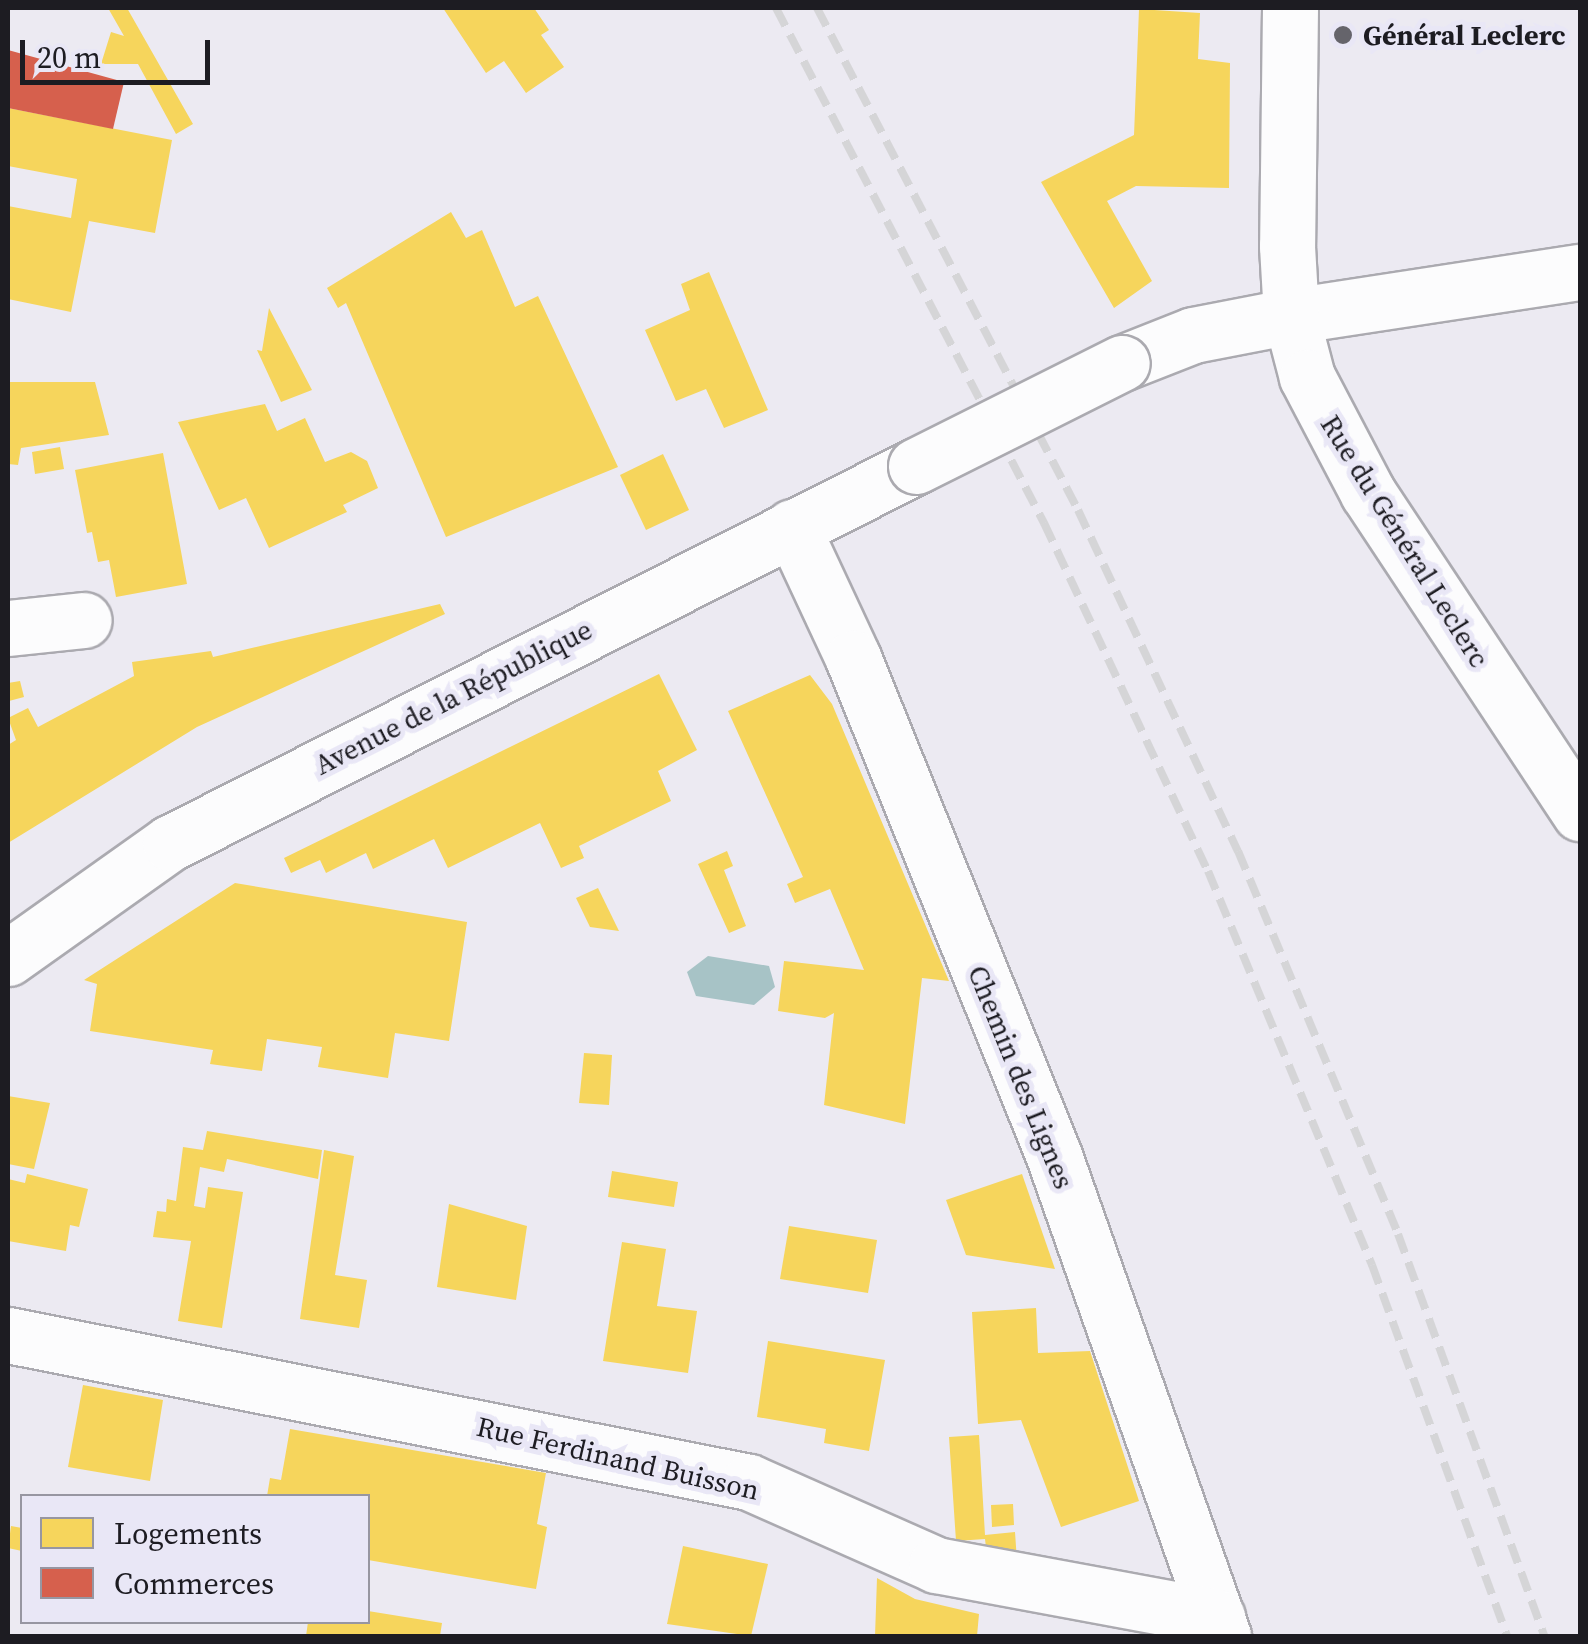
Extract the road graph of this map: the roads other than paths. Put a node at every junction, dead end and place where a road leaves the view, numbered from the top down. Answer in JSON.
{"nodes":[{"id":1,"x":1290,"y":8,"type":"edge"},
{"id":2,"x":1580,"y":272,"type":"edge"},
{"id":3,"x":1291,"y":316,"type":"junction"},
{"id":4,"x":792,"y":527,"type":"junction"},
{"id":5,"x":84,"y":620,"type":"dead end"},
{"id":6,"x":8,"y":628,"type":"edge"},
{"id":7,"x":1580,"y":813,"type":"edge"},
{"id":8,"x":8,"y":958,"type":"edge"},
{"id":9,"x":8,"y":1335,"type":"edge"},
{"id":10,"x":1220,"y":1627,"type":"edge"}],
"edges":[{"from":1,"to":3,"type":"street","name":"Rue du Général Leclerc"},
{"from":2,"to":3,"type":"street","name":"Avenue de la République"},
{"from":3,"to":4,"type":"street","name":"Avenue de la République","bridge":true},
{"from":3,"to":7,"type":"street","name":"Rue du Général Leclerc"},
{"from":4,"to":8,"type":"street","name":"Avenue de la République"},
{"from":4,"to":10,"type":"street","name":"Chemin des Lignes"},
{"from":5,"to":6,"type":"street"},
{"from":9,"to":10,"type":"street","name":"Rue Ferdinand Buisson"}]}
